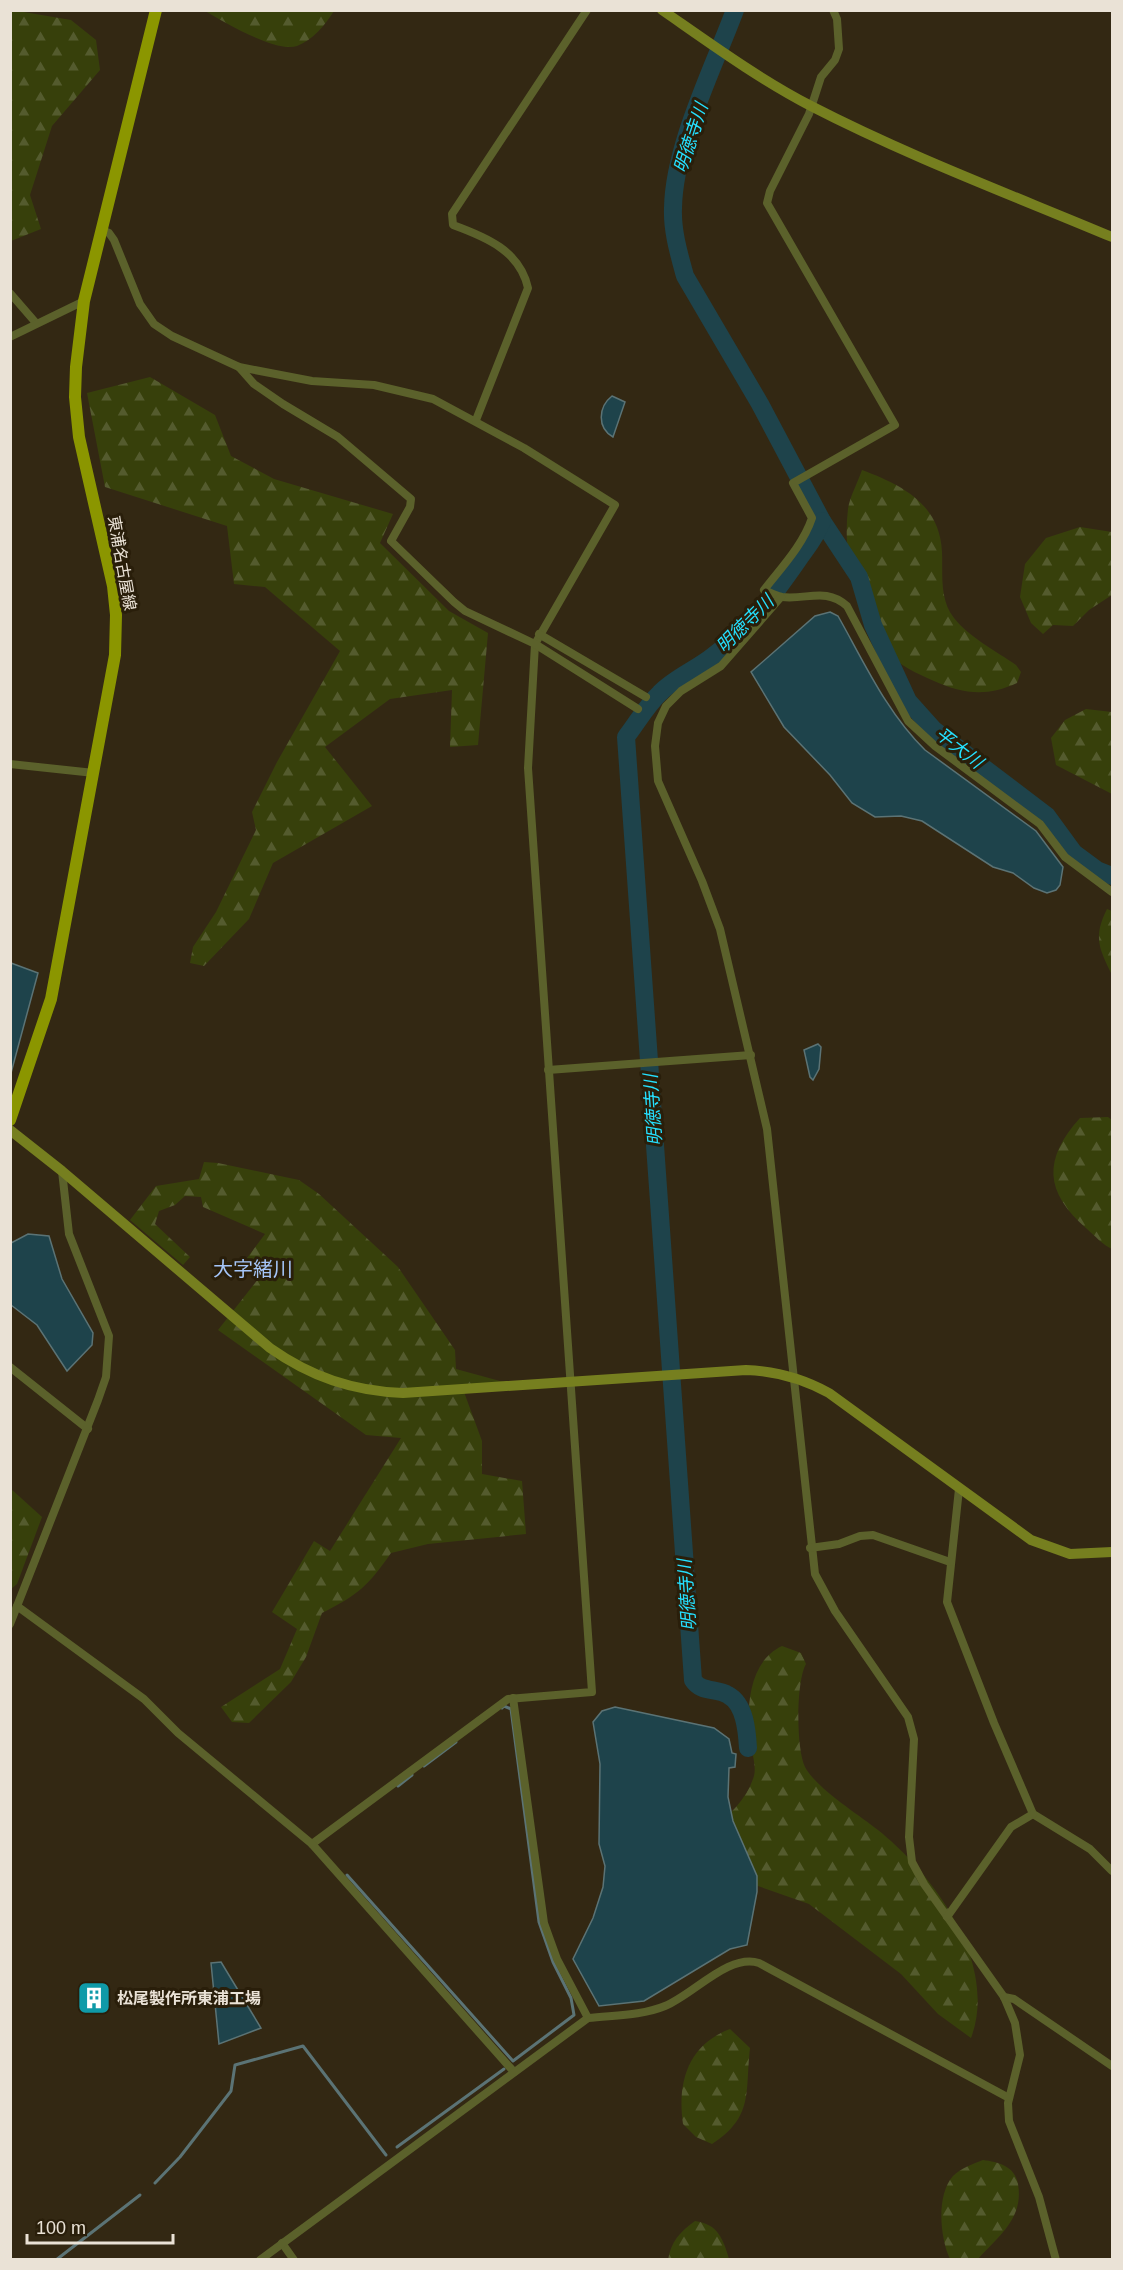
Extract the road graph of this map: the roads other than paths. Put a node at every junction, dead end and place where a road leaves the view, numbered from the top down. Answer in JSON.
{"nodes":[{"id":1,"x":156,"y":10,"type":"edge"},
{"id":2,"x":587,"y":10,"type":"edge"},
{"id":3,"x":662,"y":10,"type":"edge"},
{"id":4,"x":833,"y":10,"type":"edge"},
{"id":5,"x":812,"y":106,"type":"junction"},
{"id":6,"x":102,"y":230,"type":"junction"},
{"id":7,"x":1113,"y":237,"type":"edge"},
{"id":8,"x":10,"y":293,"type":"edge"},
{"id":9,"x":84,"y":301,"type":"junction"},
{"id":10,"x":36,"y":323,"type":"junction"},
{"id":11,"x":10,"y":337,"type":"edge"},
{"id":12,"x":239,"y":367,"type":"junction"},
{"id":13,"x":476,"y":420,"type":"junction"},
{"id":14,"x":780,"y":597,"type":"junction"},
{"id":15,"x":539,"y":634,"type":"junction"},
{"id":16,"x":535,"y":644,"type":"junction"},
{"id":17,"x":646,"y":697,"type":"dead end"},
{"id":18,"x":638,"y":709,"type":"dead end"},
{"id":19,"x":10,"y":764,"type":"edge"},
{"id":20,"x":94,"y":773,"type":"junction"},
{"id":21,"x":1113,"y":892,"type":"edge"},
{"id":22,"x":751,"y":1055,"type":"junction"},
{"id":23,"x":548,"y":1070,"type":"junction"},
{"id":24,"x":10,"y":1120,"type":"edge"},
{"id":25,"x":10,"y":1130,"type":"edge"},
{"id":26,"x":62,"y":1171,"type":"junction"},
{"id":27,"x":10,"y":1367,"type":"edge"},
{"id":28,"x":792,"y":1376,"type":"junction"},
{"id":29,"x":571,"y":1383,"type":"junction"},
{"id":30,"x":88,"y":1429,"type":"junction"},
{"id":31,"x":959,"y":1489,"type":"junction"},
{"id":32,"x":810,"y":1548,"type":"junction"},
{"id":33,"x":1113,"y":1552,"type":"edge"},
{"id":34,"x":950,"y":1562,"type":"junction"},
{"id":35,"x":17,"y":1606,"type":"junction"},
{"id":36,"x":10,"y":1624,"type":"edge"},
{"id":37,"x":513,"y":1698,"type":"junction"},
{"id":38,"x":1033,"y":1814,"type":"junction"},
{"id":39,"x":312,"y":1844,"type":"junction"},
{"id":40,"x":1113,"y":1871,"type":"edge"},
{"id":41,"x":947,"y":1917,"type":"junction"},
{"id":42,"x":1004,"y":1997,"type":"junction"},
{"id":43,"x":588,"y":2018,"type":"junction"},
{"id":44,"x":1113,"y":2066,"type":"edge"},
{"id":45,"x":514,"y":2072,"type":"junction"},
{"id":46,"x":1009,"y":2098,"type":"junction"},
{"id":47,"x":282,"y":2243,"type":"junction"},
{"id":48,"x":260,"y":2259,"type":"edge"},
{"id":49,"x":294,"y":2259,"type":"edge"},
{"id":50,"x":1056,"y":2259,"type":"edge"}],
"edges":[{"from":1,"to":6,"type":"main road","name":"東浦名古屋線"},
{"from":2,"to":13,"type":"street"},
{"from":3,"to":5,"type":"street"},
{"from":4,"to":5,"type":"street"},
{"from":5,"to":7,"type":"street"},
{"from":5,"to":14,"type":"street"},
{"from":6,"to":9,"type":"main road","name":"東浦名古屋線"},
{"from":6,"to":12,"type":"street"},
{"from":8,"to":10,"type":"street"},
{"from":9,"to":10,"type":"street"},
{"from":9,"to":20,"type":"main road","name":"東浦名古屋線"},
{"from":10,"to":11,"type":"street"},
{"from":12,"to":13,"type":"street"},
{"from":12,"to":16,"type":"street"},
{"from":13,"to":15,"type":"street"},
{"from":14,"to":21,"type":"street"},
{"from":14,"to":22,"type":"street"},
{"from":15,"to":16,"type":"street"},
{"from":15,"to":17,"type":"street"},
{"from":16,"to":18,"type":"street"},
{"from":16,"to":23,"type":"street"},
{"from":19,"to":20,"type":"street"},
{"from":20,"to":24,"type":"main road","name":"東浦名古屋線"},
{"from":22,"to":23,"type":"street"},
{"from":22,"to":28,"type":"street"},
{"from":23,"to":29,"type":"street"},
{"from":25,"to":26,"type":"street"},
{"from":26,"to":29,"type":"street"},
{"from":26,"to":30,"type":"street"},
{"from":27,"to":30,"type":"street"},
{"from":28,"to":29,"type":"street"},
{"from":28,"to":31,"type":"street"},
{"from":28,"to":32,"type":"street"},
{"from":29,"to":37,"type":"street"},
{"from":30,"to":35,"type":"street"},
{"from":31,"to":33,"type":"street"},
{"from":31,"to":34,"type":"street"},
{"from":32,"to":34,"type":"street"},
{"from":32,"to":41,"type":"street"},
{"from":34,"to":38,"type":"street"},
{"from":35,"to":36,"type":"street"},
{"from":35,"to":39,"type":"street"},
{"from":37,"to":39,"type":"street"},
{"from":37,"to":43,"type":"street"},
{"from":38,"to":40,"type":"street"},
{"from":38,"to":41,"type":"street"},
{"from":39,"to":45,"type":"street"},
{"from":41,"to":42,"type":"street"},
{"from":42,"to":44,"type":"street"},
{"from":42,"to":46,"type":"street"},
{"from":43,"to":45,"type":"street"},
{"from":43,"to":46,"type":"street"},
{"from":45,"to":47,"type":"street"},
{"from":46,"to":50,"type":"street"},
{"from":47,"to":48,"type":"street"},
{"from":47,"to":49,"type":"street"}]}
